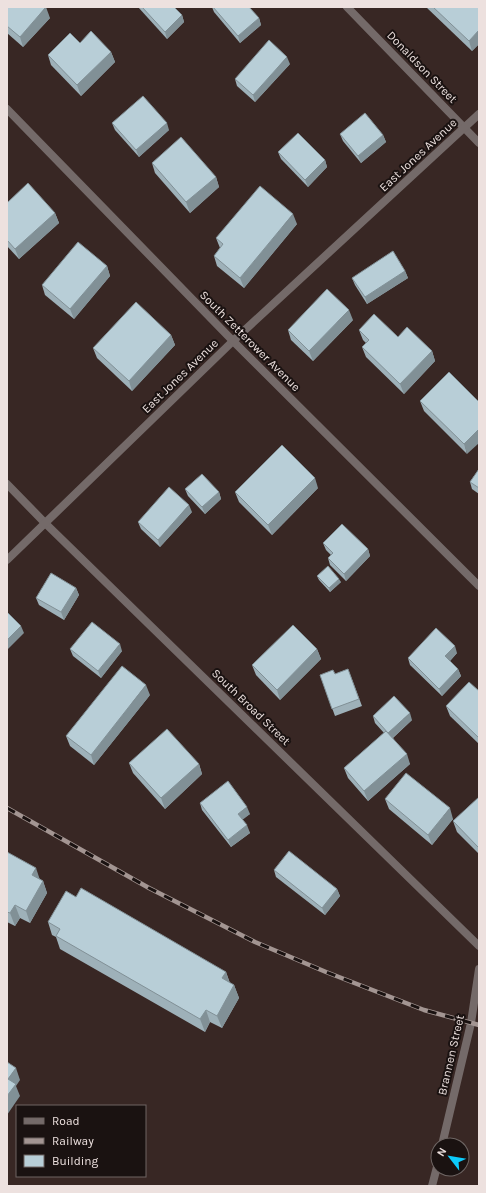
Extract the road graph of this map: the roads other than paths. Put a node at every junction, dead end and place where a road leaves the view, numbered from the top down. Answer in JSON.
{"nodes":[{"id":1,"x":347,"y":7,"type":"edge"},
{"id":2,"x":7,"y":109,"type":"edge"},
{"id":3,"x":479,"y":114,"type":"edge"},
{"id":4,"x":464,"y":128,"type":"junction"},
{"id":5,"x":479,"y":142,"type":"edge"},
{"id":6,"x":233,"y":342,"type":"junction"},
{"id":7,"x":7,"y":484,"type":"edge"},
{"id":8,"x":45,"y":524,"type":"junction"},
{"id":9,"x":7,"y":560,"type":"edge"},
{"id":10,"x":479,"y":586,"type":"edge"},
{"id":11,"x":479,"y":946,"type":"edge"},
{"id":12,"x":479,"y":969,"type":"edge"},
{"id":13,"x":444,"y":1137,"type":"edge"}],
"edges":[{"from":1,"to":4,"type":"street","name":"Donaldson Street"},
{"from":2,"to":6,"type":"street","name":"South Zetterower Avenue"},
{"from":3,"to":4,"type":"street","name":"East Jones Avenue"},
{"from":4,"to":5,"type":"street","name":"Donaldson Street"},
{"from":4,"to":6,"type":"street","name":"East Jones Avenue"},
{"from":6,"to":8,"type":"street","name":"East Jones Avenue"},
{"from":6,"to":10,"type":"street","name":"South Zetterower Avenue"},
{"from":7,"to":8,"type":"street","name":"South Broad Street"},
{"from":8,"to":9,"type":"street","name":"East Jones Avenue"},
{"from":8,"to":11,"type":"street","name":"South Broad Street"},
{"from":12,"to":13,"type":"street","name":"Brannen Street"}]}
